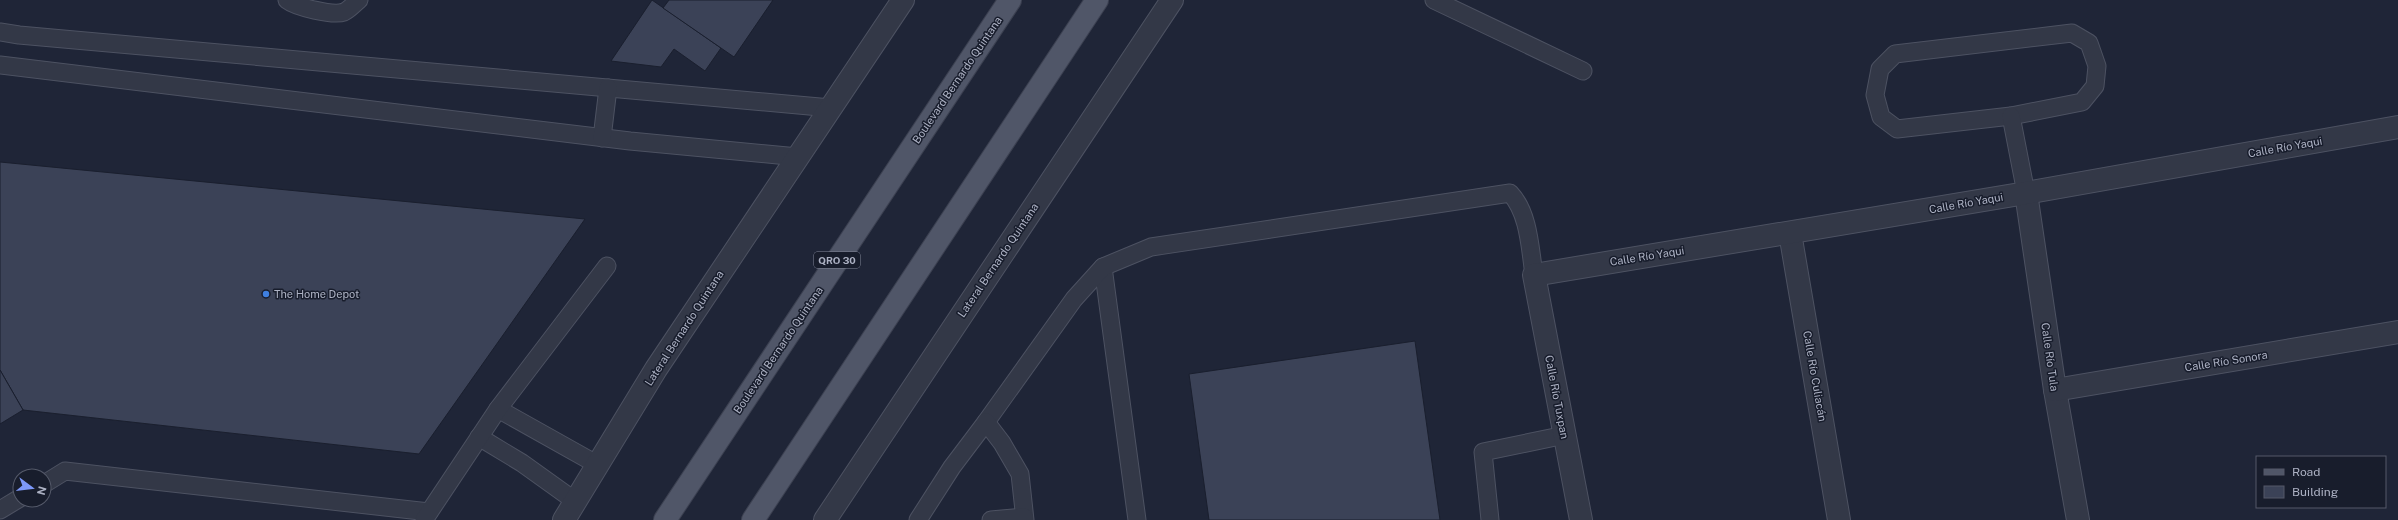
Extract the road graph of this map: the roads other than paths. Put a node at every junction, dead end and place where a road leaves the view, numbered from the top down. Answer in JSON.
{"nodes":[{"id":1,"x":287,"y":0,"type":"edge"},
{"id":2,"x":359,"y":0,"type":"edge"},
{"id":3,"x":903,"y":0,"type":"edge"},
{"id":4,"x":1010,"y":0,"type":"edge"},
{"id":5,"x":1097,"y":0,"type":"edge"},
{"id":6,"x":1172,"y":0,"type":"edge"},
{"id":7,"x":1434,"y":0,"type":"edge"},
{"id":8,"x":0,"y":32,"type":"edge"},
{"id":9,"x":0,"y":65,"type":"edge"},
{"id":10,"x":1583,"y":71,"type":"dead end"},
{"id":11,"x":608,"y":88,"type":"junction"},
{"id":12,"x":831,"y":108,"type":"junction"},
{"id":13,"x":2011,"y":116,"type":"junction"},
{"id":14,"x":2398,"y":127,"type":"edge"},
{"id":15,"x":602,"y":138,"type":"junction"},
{"id":16,"x":798,"y":157,"type":"junction"},
{"id":17,"x":2026,"y":193,"type":"junction"},
{"id":18,"x":1790,"y":233,"type":"junction"},
{"id":19,"x":607,"y":266,"type":"dead end"},
{"id":20,"x":1103,"y":267,"type":"junction"},
{"id":21,"x":1534,"y":275,"type":"junction"},
{"id":22,"x":2398,"y":332,"type":"edge"},
{"id":23,"x":2055,"y":390,"type":"junction"},
{"id":24,"x":498,"y":409,"type":"junction"},
{"id":25,"x":986,"y":422,"type":"junction"},
{"id":26,"x":1564,"y":435,"type":"junction"},
{"id":27,"x":479,"y":437,"type":"junction"},
{"id":28,"x":598,"y":466,"type":"junction"},
{"id":29,"x":52,"y":479,"type":"edge"},
{"id":30,"x":575,"y":500,"type":"junction"},
{"id":31,"x":12,"y":503,"type":"edge"},
{"id":32,"x":0,"y":510,"type":"edge"},
{"id":33,"x":427,"y":516,"type":"edge"},
{"id":34,"x":1025,"y":519,"type":"edge"},
{"id":35,"x":564,"y":520,"type":"edge"},
{"id":36,"x":665,"y":520,"type":"edge"},
{"id":37,"x":753,"y":520,"type":"edge"},
{"id":38,"x":825,"y":520,"type":"edge"},
{"id":39,"x":918,"y":520,"type":"edge"},
{"id":40,"x":991,"y":520,"type":"edge"},
{"id":41,"x":1136,"y":520,"type":"edge"},
{"id":42,"x":1490,"y":520,"type":"edge"},
{"id":43,"x":1581,"y":520,"type":"edge"},
{"id":44,"x":1839,"y":520,"type":"edge"},
{"id":45,"x":2078,"y":520,"type":"edge"}],
"edges":[{"from":1,"to":2,"type":"lane"},
{"from":3,"to":12,"type":"street","name":"Lateral Bernardo Quintana"},
{"from":4,"to":36,"type":"main road","name":"Boulevard Bernardo Quintana","number":"QRO 30"},
{"from":5,"to":37,"type":"main road"},
{"from":6,"to":38,"type":"street","name":"Lateral Bernardo Quintana"},
{"from":7,"to":10,"type":"lane"},
{"from":8,"to":11,"type":"lane"},
{"from":9,"to":15,"type":"lane"},
{"from":11,"to":12,"type":"lane"},
{"from":11,"to":15,"type":"lane"},
{"from":12,"to":16,"type":"street","name":"Lateral Bernardo Quintana"},
{"from":13,"to":13,"type":"lane"},
{"from":13,"to":17,"type":"lane"},
{"from":14,"to":17,"type":"street","name":"Calle Río Yaqui"},
{"from":15,"to":16,"type":"lane"},
{"from":16,"to":28,"type":"street","name":"Lateral Bernardo Quintana"},
{"from":17,"to":18,"type":"street","name":"Calle Río Yaqui"},
{"from":17,"to":23,"type":"street","name":"Calle Río Tula"},
{"from":18,"to":21,"type":"street","name":"Calle Río Yaqui"},
{"from":18,"to":44,"type":"street","name":"Calle Río Culiacán"},
{"from":19,"to":24,"type":"lane"},
{"from":20,"to":21,"type":"lane"},
{"from":20,"to":25,"type":"lane"},
{"from":20,"to":41,"type":"lane"},
{"from":21,"to":26,"type":"street","name":"Calle Río Tuxpan"},
{"from":22,"to":23,"type":"street","name":"Calle Río Sonora"},
{"from":23,"to":45,"type":"street","name":"Calle Río Tula"},
{"from":24,"to":27,"type":"lane"},
{"from":24,"to":28,"type":"lane"},
{"from":25,"to":34,"type":"lane"},
{"from":25,"to":39,"type":"lane"},
{"from":26,"to":42,"type":"lane"},
{"from":26,"to":43,"type":"street","name":"Calle Río Tuxpan"},
{"from":27,"to":30,"type":"lane"},
{"from":27,"to":33,"type":"lane"},
{"from":28,"to":30,"type":"street","name":"Lateral Bernardo Quintana"},
{"from":29,"to":33,"type":"lane"},
{"from":30,"to":35,"type":"street","name":"Lateral Bernardo Quintana"},
{"from":31,"to":32,"type":"lane"},
{"from":34,"to":40,"type":"lane"}]}
